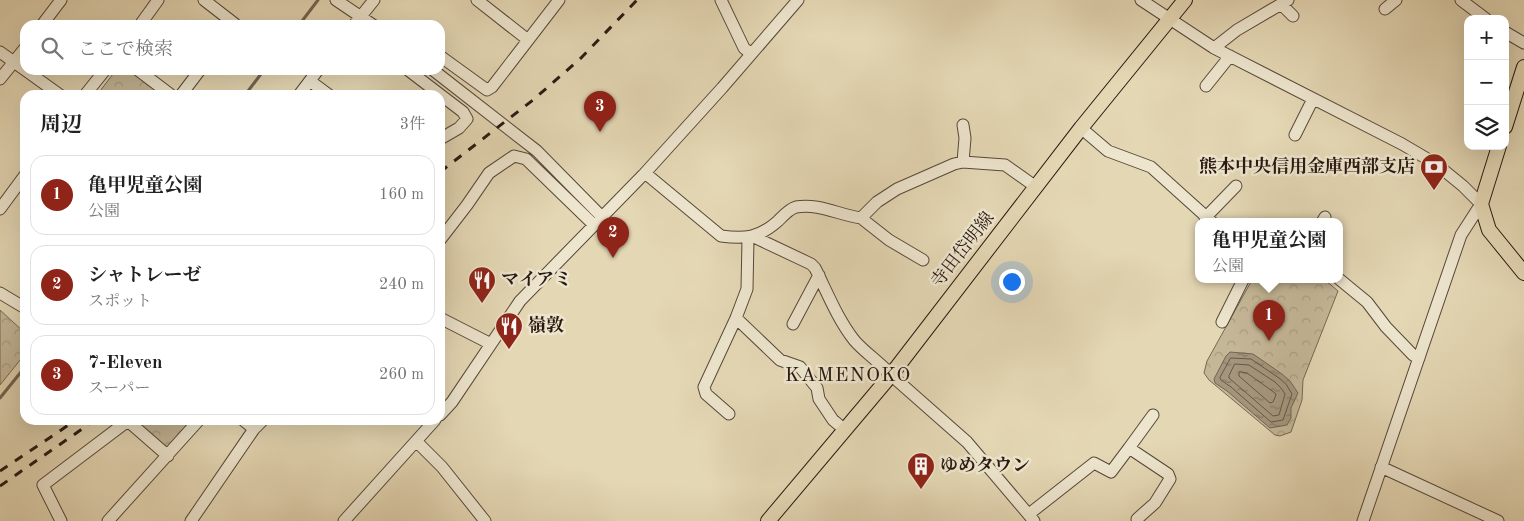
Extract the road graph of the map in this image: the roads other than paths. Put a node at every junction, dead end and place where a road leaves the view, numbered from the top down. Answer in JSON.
{"nodes":[{"id":1,"x":61,"y":0,"type":"edge"},
{"id":2,"x":158,"y":0,"type":"edge"},
{"id":3,"x":204,"y":0,"type":"edge"},
{"id":4,"x":336,"y":0,"type":"edge"},
{"id":5,"x":374,"y":0,"type":"edge"},
{"id":6,"x":477,"y":0,"type":"edge"},
{"id":7,"x":559,"y":0,"type":"edge"},
{"id":8,"x":722,"y":0,"type":"edge"},
{"id":9,"x":798,"y":0,"type":"edge"},
{"id":10,"x":1141,"y":0,"type":"edge"},
{"id":11,"x":1185,"y":0,"type":"edge"},
{"id":12,"x":1396,"y":0,"type":"edge"},
{"id":13,"x":1461,"y":0,"type":"edge"},
{"id":14,"x":1285,"y":2,"type":"edge"},
{"id":15,"x":1386,"y":9,"type":"dead end"},
{"id":16,"x":1481,"y":15,"type":"edge"},
{"id":17,"x":1293,"y":16,"type":"dead end"},
{"id":18,"x":46,"y":20,"type":"edge"},
{"id":19,"x":144,"y":20,"type":"edge"},
{"id":20,"x":230,"y":20,"type":"edge"},
{"id":21,"x":357,"y":20,"type":"edge"},
{"id":22,"x":359,"y":20,"type":"edge"},
{"id":23,"x":1169,"y":20,"type":"junction"},
{"id":24,"x":1509,"y":34,"type":"edge"},
{"id":25,"x":528,"y":40,"type":"junction"},
{"id":26,"x":1524,"y":43,"type":"edge"},
{"id":27,"x":1214,"y":48,"type":"junction"},
{"id":28,"x":0,"y":52,"type":"edge"},
{"id":29,"x":20,"y":54,"type":"edge"},
{"id":30,"x":751,"y":54,"type":"junction"},
{"id":31,"x":1230,"y":56,"type":"junction"},
{"id":32,"x":445,"y":60,"type":"edge"},
{"id":33,"x":14,"y":62,"type":"junction"},
{"id":34,"x":20,"y":66,"type":"edge"},
{"id":35,"x":1524,"y":67,"type":"edge"},
{"id":36,"x":32,"y":75,"type":"edge"},
{"id":37,"x":101,"y":75,"type":"edge"},
{"id":38,"x":145,"y":75,"type":"edge"},
{"id":39,"x":196,"y":75,"type":"edge"},
{"id":40,"x":314,"y":75,"type":"edge"},
{"id":41,"x":415,"y":75,"type":"edge"},
{"id":42,"x":439,"y":75,"type":"edge"},
{"id":43,"x":0,"y":79,"type":"edge"},
{"id":44,"x":310,"y":81,"type":"junction"},
{"id":45,"x":1206,"y":86,"type":"dead end"},
{"id":46,"x":53,"y":90,"type":"edge"},
{"id":47,"x":89,"y":90,"type":"edge"},
{"id":48,"x":164,"y":90,"type":"edge"},
{"id":49,"x":185,"y":90,"type":"edge"},
{"id":50,"x":303,"y":90,"type":"edge"},
{"id":51,"x":322,"y":90,"type":"edge"},
{"id":52,"x":435,"y":90,"type":"edge"},
{"id":53,"x":445,"y":97,"type":"edge"},
{"id":54,"x":1314,"y":99,"type":"junction"},
{"id":55,"x":1509,"y":114,"type":"edge"},
{"id":56,"x":963,"y":125,"type":"dead end"},
{"id":57,"x":1081,"y":128,"type":"junction"},
{"id":58,"x":1295,"y":135,"type":"dead end"},
{"id":59,"x":445,"y":137,"type":"edge"},
{"id":60,"x":1498,"y":150,"type":"edge"},
{"id":61,"x":963,"y":162,"type":"junction"},
{"id":62,"x":645,"y":173,"type":"junction"},
{"id":63,"x":20,"y":182,"type":"edge"},
{"id":64,"x":1236,"y":186,"type":"dead end"},
{"id":65,"x":1036,"y":187,"type":"junction"},
{"id":66,"x":1481,"y":204,"type":"junction"},
{"id":67,"x":0,"y":209,"type":"edge"},
{"id":68,"x":601,"y":216,"type":"junction"},
{"id":69,"x":860,"y":218,"type":"junction"},
{"id":70,"x":1207,"y":218,"type":"edge"},
{"id":71,"x":1211,"y":218,"type":"edge"},
{"id":72,"x":593,"y":224,"type":"junction"},
{"id":73,"x":445,"y":234,"type":"edge"},
{"id":74,"x":751,"y":237,"type":"junction"},
{"id":75,"x":923,"y":260,"type":"dead end"},
{"id":76,"x":1524,"y":273,"type":"edge"},
{"id":77,"x":819,"y":275,"type":"junction"},
{"id":78,"x":1343,"y":282,"type":"edge"},
{"id":79,"x":1242,"y":283,"type":"edge"},
{"id":80,"x":0,"y":293,"type":"edge"},
{"id":81,"x":20,"y":303,"type":"edge"},
{"id":82,"x":736,"y":318,"type":"junction"},
{"id":83,"x":445,"y":321,"type":"edge"},
{"id":84,"x":1222,"y":322,"type":"dead end"},
{"id":85,"x":793,"y":324,"type":"dead end"},
{"id":86,"x":491,"y":344,"type":"junction"},
{"id":87,"x":1419,"y":358,"type":"junction"},
{"id":88,"x":891,"y":375,"type":"junction"},
{"id":89,"x":445,"y":410,"type":"edge"},
{"id":90,"x":729,"y":414,"type":"dead end"},
{"id":91,"x":1153,"y":415,"type":"dead end"},
{"id":92,"x":123,"y":425,"type":"edge"},
{"id":93,"x":133,"y":425,"type":"edge"},
{"id":94,"x":195,"y":425,"type":"edge"},
{"id":95,"x":250,"y":425,"type":"edge"},
{"id":96,"x":258,"y":425,"type":"edge"},
{"id":97,"x":430,"y":425,"type":"edge"},
{"id":98,"x":254,"y":429,"type":"junction"},
{"id":99,"x":845,"y":430,"type":"junction"},
{"id":100,"x":416,"y":441,"type":"junction"},
{"id":101,"x":1129,"y":448,"type":"junction"},
{"id":102,"x":168,"y":456,"type":"junction"},
{"id":103,"x":1382,"y":467,"type":"junction"},
{"id":104,"x":1032,"y":518,"type":"edge"},
{"id":105,"x":1137,"y":519,"type":"dead end"},
{"id":106,"x":61,"y":521,"type":"edge"},
{"id":107,"x":108,"y":521,"type":"edge"},
{"id":108,"x":191,"y":521,"type":"edge"},
{"id":109,"x":344,"y":521,"type":"edge"},
{"id":110,"x":484,"y":521,"type":"edge"},
{"id":111,"x":768,"y":521,"type":"edge"},
{"id":112,"x":1363,"y":521,"type":"edge"},
{"id":113,"x":1498,"y":521,"type":"edge"}],
"edges":[{"from":1,"to":18,"type":"street"},
{"from":2,"to":19,"type":"street"},
{"from":3,"to":20,"type":"street"},
{"from":4,"to":21,"type":"street"},
{"from":5,"to":22,"type":"street"},
{"from":6,"to":25,"type":"street"},
{"from":7,"to":25,"type":"street"},
{"from":8,"to":30,"type":"street"},
{"from":9,"to":30,"type":"street"},
{"from":10,"to":23,"type":"street"},
{"from":11,"to":23,"type":"main road","name":"寺田岱明線"},
{"from":12,"to":15,"type":"street"},
{"from":13,"to":16,"type":"street"},
{"from":14,"to":17,"type":"street"},
{"from":14,"to":27,"type":"street"},
{"from":23,"to":27,"type":"street"},
{"from":23,"to":57,"type":"main road","name":"寺田岱明線"},
{"from":24,"to":26,"type":"street"},
{"from":25,"to":32,"type":"street"},
{"from":27,"to":31,"type":"street"},
{"from":28,"to":33,"type":"street"},
{"from":29,"to":33,"type":"street"},
{"from":30,"to":62,"type":"street"},
{"from":31,"to":45,"type":"street"},
{"from":31,"to":54,"type":"street"},
{"from":33,"to":34,"type":"street"},
{"from":33,"to":43,"type":"street"},
{"from":35,"to":55,"type":"main road"},
{"from":36,"to":46,"type":"street"},
{"from":37,"to":47,"type":"street"},
{"from":38,"to":48,"type":"street"},
{"from":39,"to":49,"type":"street"},
{"from":40,"to":44,"type":"street"},
{"from":41,"to":52,"type":"street"},
{"from":42,"to":68,"type":"street"},
{"from":44,"to":50,"type":"street"},
{"from":44,"to":51,"type":"street"},
{"from":53,"to":59,"type":"street"},
{"from":54,"to":58,"type":"street"},
{"from":54,"to":66,"type":"street"},
{"from":56,"to":61,"type":"street"},
{"from":57,"to":65,"type":"main road","name":"寺田岱明線"},
{"from":57,"to":70,"type":"street"},
{"from":60,"to":66,"type":"main road"},
{"from":61,"to":65,"type":"street"},
{"from":61,"to":69,"type":"street"},
{"from":62,"to":68,"type":"street"},
{"from":62,"to":74,"type":"street"},
{"from":63,"to":67,"type":"street"},
{"from":64,"to":71,"type":"street"},
{"from":65,"to":88,"type":"main road","name":"寺田岱明線"},
{"from":66,"to":76,"type":"main road"},
{"from":66,"to":87,"type":"street"},
{"from":68,"to":72,"type":"street"},
{"from":69,"to":74,"type":"street"},
{"from":69,"to":75,"type":"street"},
{"from":72,"to":73,"type":"street"},
{"from":72,"to":86,"type":"street"},
{"from":74,"to":77,"type":"street"},
{"from":74,"to":82,"type":"street"},
{"from":77,"to":85,"type":"street"},
{"from":77,"to":88,"type":"street"},
{"from":78,"to":87,"type":"street"},
{"from":79,"to":84,"type":"street"},
{"from":80,"to":81,"type":"street"},
{"from":82,"to":90,"type":"street"},
{"from":82,"to":99,"type":"street"},
{"from":83,"to":86,"type":"street"},
{"from":86,"to":89,"type":"street"},
{"from":87,"to":103,"type":"street"},
{"from":88,"to":99,"type":"main road","name":"寺田岱明線"},
{"from":88,"to":104,"type":"street"},
{"from":91,"to":101,"type":"street"},
{"from":92,"to":106,"type":"street"},
{"from":93,"to":102,"type":"street"},
{"from":94,"to":102,"type":"street"},
{"from":95,"to":98,"type":"street"},
{"from":96,"to":98,"type":"street"},
{"from":97,"to":100,"type":"street"},
{"from":98,"to":108,"type":"street"},
{"from":99,"to":111,"type":"main road","name":"寺田岱明線"},
{"from":100,"to":109,"type":"street"},
{"from":100,"to":110,"type":"street"},
{"from":101,"to":104,"type":"street"},
{"from":101,"to":105,"type":"street"},
{"from":102,"to":107,"type":"street"},
{"from":103,"to":112,"type":"street"},
{"from":103,"to":113,"type":"street"}]}
